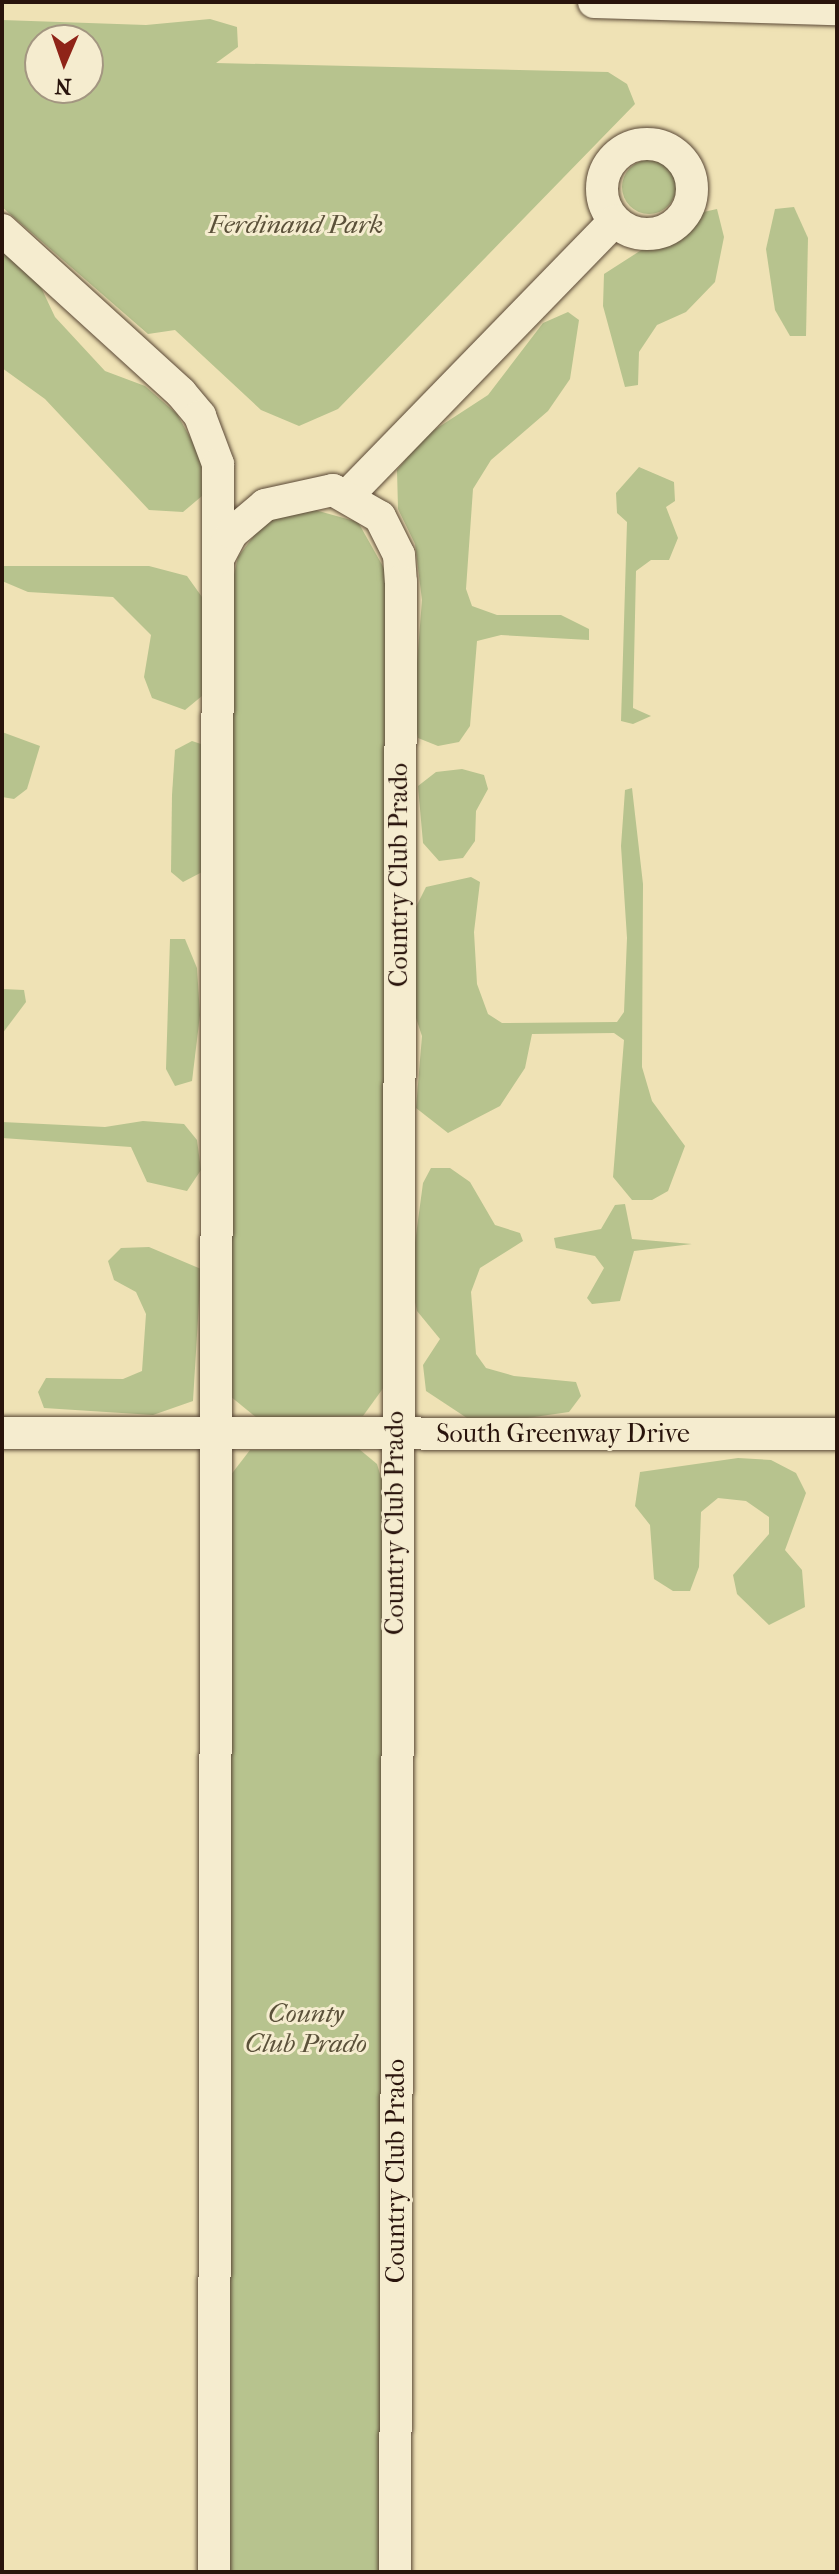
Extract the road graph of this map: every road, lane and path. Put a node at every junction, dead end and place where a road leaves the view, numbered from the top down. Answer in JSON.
{"nodes":[{"id":1,"x":594,"y":2,"type":"edge"},
{"id":2,"x":837,"y":9,"type":"edge"},
{"id":3,"x":614,"y":221,"type":"dead end"},
{"id":4,"x":2,"y":230,"type":"edge"},
{"id":5,"x":348,"y":495,"type":"junction"},
{"id":6,"x":218,"y":559,"type":"junction"},
{"id":7,"x":2,"y":1433,"type":"edge"},
{"id":8,"x":216,"y":1433,"type":"junction"},
{"id":9,"x":395,"y":1434,"type":"junction"},
{"id":10,"x":837,"y":1434,"type":"edge"},
{"id":11,"x":214,"y":2572,"type":"edge"},
{"id":12,"x":395,"y":2572,"type":"edge"}],
"edges":[{"from":1,"to":2,"type":"street"},
{"from":3,"to":5,"type":"street"},
{"from":4,"to":6,"type":"street"},
{"from":5,"to":6,"type":"street"},
{"from":5,"to":9,"type":"street","name":"Country Club Prado"},
{"from":6,"to":8,"type":"street"},
{"from":7,"to":8,"type":"street","name":"South Greenway Drive"},
{"from":8,"to":9,"type":"street","name":"South Greenway Drive"},
{"from":8,"to":11,"type":"street"},
{"from":9,"to":10,"type":"street","name":"South Greenway Drive"},
{"from":9,"to":12,"type":"street","name":"Country Club Prado"}]}
